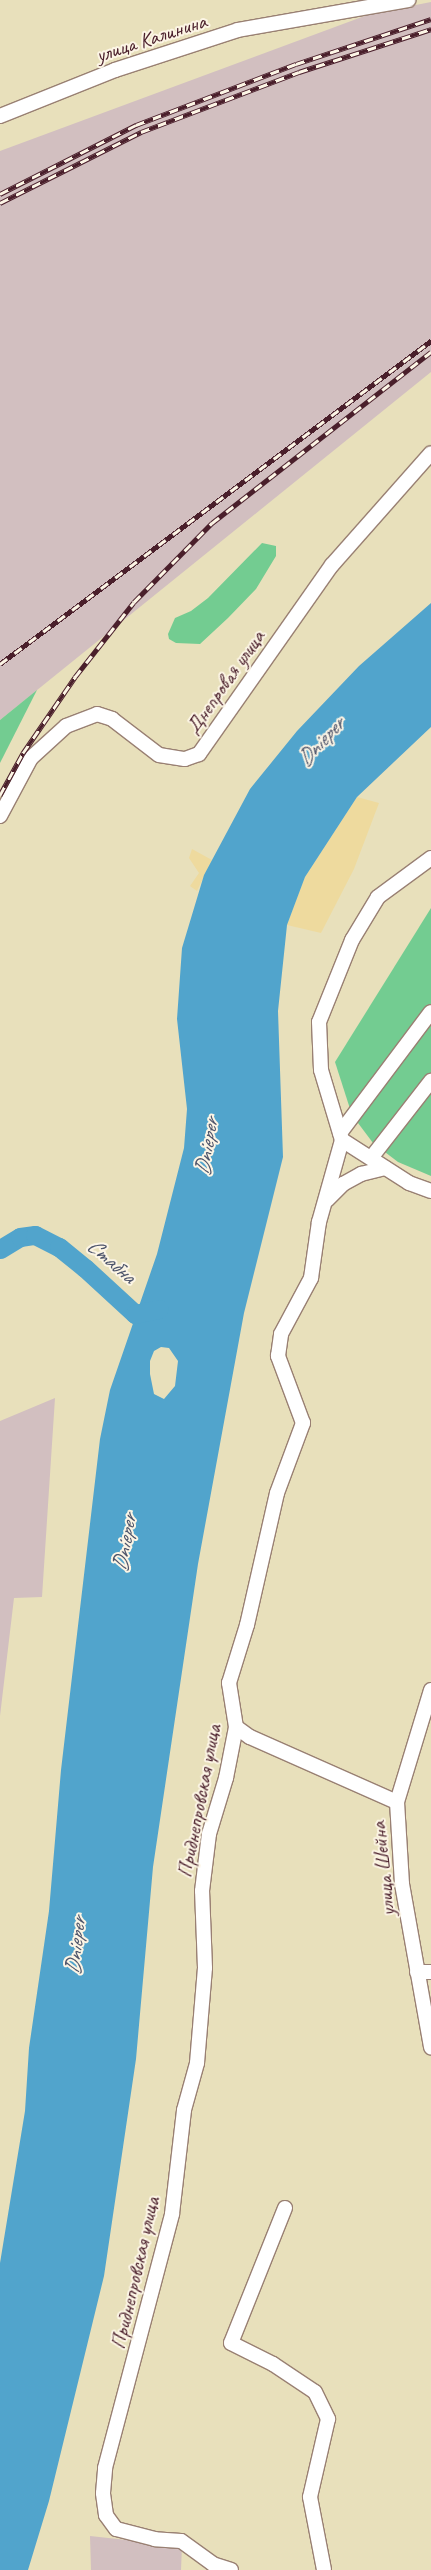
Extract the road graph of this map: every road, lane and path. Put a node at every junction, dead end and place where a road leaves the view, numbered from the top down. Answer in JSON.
{"nodes":[{"id":1,"x":408,"y":0,"type":"edge"},
{"id":2,"x":0,"y":116,"type":"edge"},
{"id":3,"x":431,"y":453,"type":"edge"},
{"id":4,"x":0,"y":816,"type":"edge"},
{"id":5,"x":431,"y":858,"type":"edge"},
{"id":6,"x":431,"y":1012,"type":"edge"},
{"id":7,"x":431,"y":1081,"type":"edge"},
{"id":8,"x":341,"y":1136,"type":"junction"},
{"id":9,"x":371,"y":1158,"type":"junction"},
{"id":10,"x":386,"y":1168,"type":"junction"},
{"id":11,"x":431,"y":1191,"type":"edge"},
{"id":12,"x":325,"y":1202,"type":"junction"},
{"id":13,"x":431,"y":1690,"type":"edge"},
{"id":14,"x":236,"y":1727,"type":"junction"},
{"id":15,"x":397,"y":1802,"type":"junction"},
{"id":16,"x":424,"y":1972,"type":"edge"},
{"id":17,"x":431,"y":2047,"type":"edge"},
{"id":18,"x":285,"y":2208,"type":"dead end"},
{"id":19,"x":231,"y":2570,"type":"edge"},
{"id":20,"x":324,"y":2570,"type":"edge"}],
"edges":[{"from":1,"to":2,"type":"street","name":"улица Калинина"},
{"from":3,"to":4,"type":"street","name":"Днепровая улица"},
{"from":5,"to":8,"type":"street"},
{"from":6,"to":8,"type":"street"},
{"from":7,"to":9,"type":"street"},
{"from":8,"to":9,"type":"street"},
{"from":8,"to":12,"type":"street","name":"Приднепровская улица"},
{"from":9,"to":10,"type":"street"},
{"from":10,"to":11,"type":"street"},
{"from":10,"to":12,"type":"street"},
{"from":12,"to":14,"type":"street","name":"Приднепровская улица"},
{"from":13,"to":15,"type":"street","name":"улица Шейна"},
{"from":14,"to":15,"type":"street"},
{"from":14,"to":19,"type":"street","name":"Приднепровская улица"},
{"from":15,"to":16,"type":"street","name":"улица Шейна"},
{"from":16,"to":17,"type":"street","name":"улица Шейна"},
{"from":18,"to":20,"type":"street"}]}
